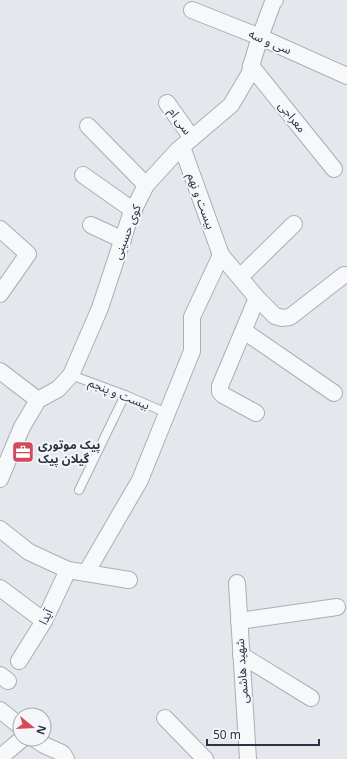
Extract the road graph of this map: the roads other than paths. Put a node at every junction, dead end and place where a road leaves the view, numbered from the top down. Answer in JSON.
{"nodes":[{"id":1,"x":276,"y":0,"type":"edge"},
{"id":2,"x":192,"y":10,"type":"dead end"},
{"id":3,"x":260,"y":37,"type":"junction"},
{"id":4,"x":251,"y":66,"type":"junction"},
{"id":5,"x":347,"y":76,"type":"edge"},
{"id":6,"x":167,"y":103,"type":"dead end"},
{"id":7,"x":88,"y":126,"type":"dead end"},
{"id":8,"x":187,"y":143,"type":"junction"},
{"id":9,"x":334,"y":169,"type":"dead end"},
{"id":10,"x":83,"y":176,"type":"dead end"},
{"id":11,"x":146,"y":185,"type":"junction"},
{"id":12,"x":134,"y":211,"type":"junction"},
{"id":13,"x":294,"y":224,"type":"dead end"},
{"id":14,"x":91,"y":225,"type":"dead end"},
{"id":15,"x":0,"y":229,"type":"edge"},
{"id":16,"x":123,"y":240,"type":"junction"},
{"id":17,"x":221,"y":255,"type":"junction"},
{"id":18,"x":344,"y":275,"type":"dead end"},
{"id":19,"x":240,"y":277,"type":"junction"},
{"id":20,"x":0,"y":294,"type":"edge"},
{"id":21,"x":257,"y":298,"type":"junction"},
{"id":22,"x":244,"y":331,"type":"junction"},
{"id":23,"x":0,"y":371,"type":"edge"},
{"id":24,"x":71,"y":375,"type":"junction"},
{"id":25,"x":334,"y":393,"type":"dead end"},
{"id":26,"x":125,"y":395,"type":"junction"},
{"id":27,"x":38,"y":400,"type":"junction"},
{"id":28,"x":167,"y":413,"type":"junction"},
{"id":29,"x":256,"y":413,"type":"dead end"},
{"id":30,"x":0,"y":479,"type":"edge"},
{"id":31,"x":79,"y":490,"type":"dead end"},
{"id":32,"x":0,"y":528,"type":"edge"},
{"id":33,"x":68,"y":570,"type":"junction"},
{"id":34,"x":86,"y":573,"type":"junction"},
{"id":35,"x":130,"y":580,"type":"dead end"},
{"id":36,"x":237,"y":584,"type":"dead end"},
{"id":37,"x":0,"y":588,"type":"edge"},
{"id":38,"x":338,"y":607,"type":"dead end"},
{"id":39,"x":44,"y":621,"type":"junction"},
{"id":40,"x":239,"y":622,"type":"junction"},
{"id":41,"x":241,"y":655,"type":"junction"},
{"id":42,"x":19,"y":661,"type":"dead end"},
{"id":43,"x":311,"y":698,"type":"dead end"},
{"id":44,"x":0,"y":710,"type":"edge"},
{"id":45,"x":165,"y":718,"type":"dead end"},
{"id":46,"x":12,"y":720,"type":"edge"},
{"id":47,"x":12,"y":747,"type":"edge"},
{"id":48,"x":48,"y":747,"type":"edge"},
{"id":49,"x":0,"y":759,"type":"edge"},
{"id":50,"x":66,"y":759,"type":"edge"},
{"id":51,"x":205,"y":759,"type":"edge"},
{"id":52,"x":248,"y":759,"type":"edge"}],
"edges":[{"from":1,"to":3,"type":"street","name":"کوی حسینی"},
{"from":2,"to":3,"type":"street","name":"سی و سه"},
{"from":3,"to":4,"type":"street","name":"کوی حسینی"},
{"from":3,"to":5,"type":"street","name":"سی و سه"},
{"from":4,"to":8,"type":"street","name":"کوی حسینی"},
{"from":4,"to":9,"type":"street","name":"معراجی"},
{"from":6,"to":8,"type":"street","name":"سی ام"},
{"from":7,"to":11,"type":"street"},
{"from":8,"to":11,"type":"street","name":"کوی حسینی"},
{"from":8,"to":17,"type":"street","name":"بیست و نهم"},
{"from":10,"to":12,"type":"street"},
{"from":11,"to":12,"type":"street","name":"کوی حسینی"},
{"from":12,"to":16,"type":"street","name":"کوی حسینی"},
{"from":13,"to":19,"type":"street"},
{"from":14,"to":16,"type":"street"},
{"from":15,"to":20,"type":"street"},
{"from":16,"to":24,"type":"street","name":"کوی حسینی"},
{"from":17,"to":19,"type":"street"},
{"from":17,"to":28,"type":"street"},
{"from":18,"to":21,"type":"street"},
{"from":19,"to":21,"type":"street"},
{"from":21,"to":22,"type":"street"},
{"from":22,"to":25,"type":"street"},
{"from":22,"to":29,"type":"street"},
{"from":23,"to":27,"type":"street"},
{"from":24,"to":26,"type":"lane","name":"بیست و پنجم"},
{"from":24,"to":27,"type":"street","name":"کوی حسینی"},
{"from":26,"to":28,"type":"lane","name":"بیست و پنجم"},
{"from":26,"to":31,"type":"lane"},
{"from":27,"to":30,"type":"street"},
{"from":28,"to":34,"type":"street"},
{"from":32,"to":33,"type":"street"},
{"from":33,"to":34,"type":"street"},
{"from":33,"to":39,"type":"street","name":"آیدا"},
{"from":34,"to":35,"type":"street"},
{"from":36,"to":40,"type":"street","name":"شهید هاشمی"},
{"from":37,"to":39,"type":"street"},
{"from":38,"to":40,"type":"street"},
{"from":39,"to":42,"type":"street","name":"آیدا"},
{"from":40,"to":41,"type":"street","name":"شهید هاشمی"},
{"from":41,"to":43,"type":"street"},
{"from":41,"to":52,"type":"street","name":"شهید هاشمی"},
{"from":44,"to":46,"type":"street"},
{"from":45,"to":51,"type":"street"},
{"from":47,"to":49,"type":"street"},
{"from":48,"to":50,"type":"street"}]}
